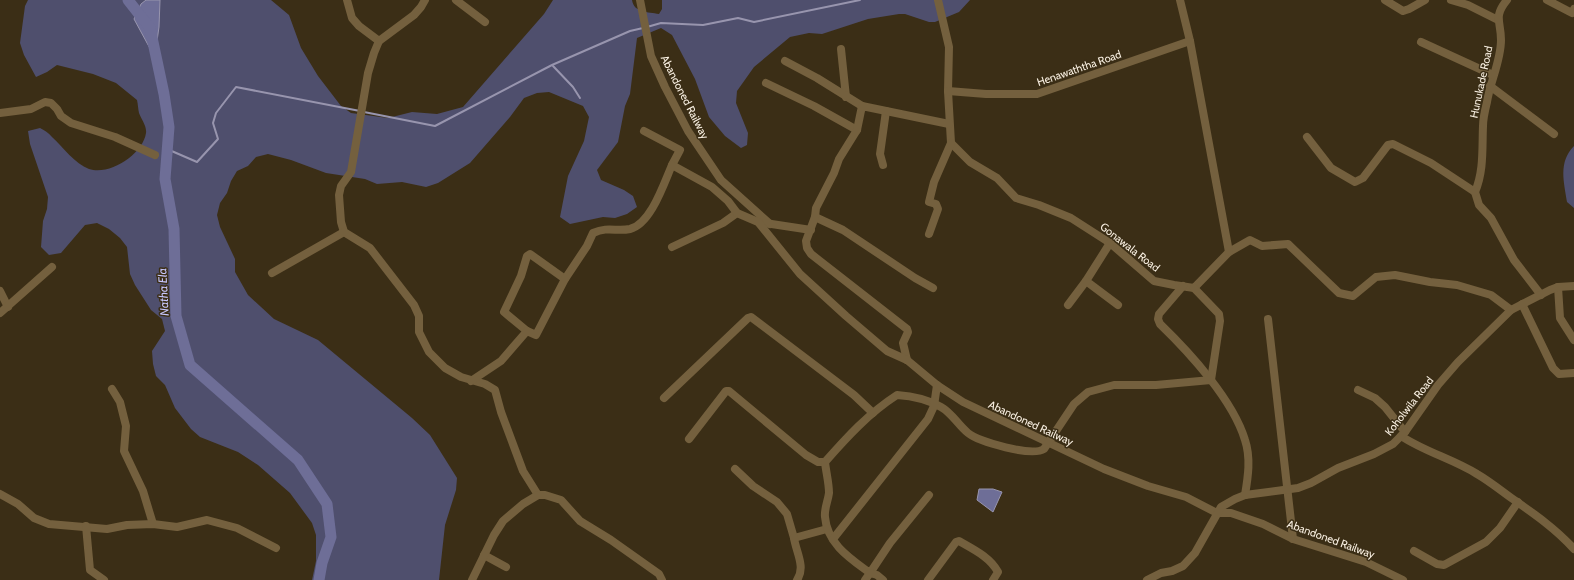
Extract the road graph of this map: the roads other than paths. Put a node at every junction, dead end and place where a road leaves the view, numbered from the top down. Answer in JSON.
{"nodes":[{"id":1,"x":347,"y":0,"type":"edge"},
{"id":2,"x":425,"y":0,"type":"edge"},
{"id":3,"x":456,"y":0,"type":"edge"},
{"id":4,"x":640,"y":0,"type":"edge"},
{"id":5,"x":938,"y":0,"type":"edge"},
{"id":6,"x":1180,"y":0,"type":"edge"},
{"id":7,"x":1385,"y":0,"type":"edge"},
{"id":8,"x":1425,"y":0,"type":"edge"},
{"id":9,"x":1451,"y":0,"type":"edge"},
{"id":10,"x":1507,"y":0,"type":"edge"},
{"id":11,"x":1547,"y":0,"type":"edge"},
{"id":12,"x":1396,"y":4,"type":"edge"},
{"id":13,"x":1574,"y":9,"type":"edge"},
{"id":14,"x":1498,"y":20,"type":"junction"},
{"id":15,"x":485,"y":22,"type":"dead end"},
{"id":16,"x":379,"y":41,"type":"junction"},
{"id":17,"x":1190,"y":41,"type":"junction"},
{"id":18,"x":1421,"y":42,"type":"dead end"},
{"id":19,"x":841,"y":49,"type":"dead end"},
{"id":20,"x":785,"y":61,"type":"dead end"},
{"id":21,"x":1493,"y":75,"type":"junction"},
{"id":22,"x":766,"y":83,"type":"dead end"},
{"id":23,"x":1490,"y":86,"type":"junction"},
{"id":24,"x":948,"y":91,"type":"junction"},
{"id":25,"x":846,"y":96,"type":"junction"},
{"id":26,"x":862,"y":106,"type":"junction"},
{"id":27,"x":886,"y":111,"type":"junction"},
{"id":28,"x":0,"y":113,"type":"edge"},
{"id":29,"x":949,"y":124,"type":"junction"},
{"id":30,"x":857,"y":130,"type":"junction"},
{"id":31,"x":644,"y":131,"type":"dead end"},
{"id":32,"x":1554,"y":134,"type":"dead end"},
{"id":33,"x":1307,"y":137,"type":"dead end"},
{"id":34,"x":951,"y":143,"type":"junction"},
{"id":35,"x":155,"y":155,"type":"dead end"},
{"id":36,"x":672,"y":165,"type":"junction"},
{"id":37,"x":883,"y":165,"type":"dead end"},
{"id":38,"x":1475,"y":192,"type":"junction"},
{"id":39,"x":737,"y":213,"type":"junction"},
{"id":40,"x":815,"y":217,"type":"junction"},
{"id":41,"x":758,"y":222,"type":"junction"},
{"id":42,"x":770,"y":224,"type":"junction"},
{"id":43,"x":811,"y":230,"type":"junction"},
{"id":44,"x":344,"y":232,"type":"junction"},
{"id":45,"x":929,"y":234,"type":"dead end"},
{"id":46,"x":1110,"y":243,"type":"junction"},
{"id":47,"x":672,"y":247,"type":"dead end"},
{"id":48,"x":1229,"y":252,"type":"junction"},
{"id":49,"x":52,"y":267,"type":"dead end"},
{"id":50,"x":272,"y":273,"type":"dead end"},
{"id":51,"x":565,"y":279,"type":"junction"},
{"id":52,"x":1086,"y":281,"type":"junction"},
{"id":53,"x":1183,"y":286,"type":"junction"},
{"id":54,"x":1574,"y":286,"type":"edge"},
{"id":55,"x":1558,"y":287,"type":"junction"},
{"id":56,"x":933,"y":288,"type":"dead end"},
{"id":57,"x":1194,"y":288,"type":"junction"},
{"id":58,"x":0,"y":291,"type":"edge"},
{"id":59,"x":1541,"y":295,"type":"junction"},
{"id":60,"x":1522,"y":304,"type":"junction"},
{"id":61,"x":1068,"y":305,"type":"dead end"},
{"id":62,"x":1118,"y":305,"type":"dead end"},
{"id":63,"x":8,"y":307,"type":"junction"},
{"id":64,"x":1511,"y":310,"type":"junction"},
{"id":65,"x":0,"y":313,"type":"edge"},
{"id":66,"x":1268,"y":319,"type":"dead end"},
{"id":67,"x":527,"y":331,"type":"junction"},
{"id":68,"x":1574,"y":340,"type":"edge"},
{"id":69,"x":907,"y":360,"type":"junction"},
{"id":70,"x":1574,"y":373,"type":"edge"},
{"id":71,"x":1210,"y":380,"type":"junction"},
{"id":72,"x":471,"y":381,"type":"junction"},
{"id":73,"x":937,"y":385,"type":"junction"},
{"id":74,"x":112,"y":389,"type":"dead end"},
{"id":75,"x":1358,"y":390,"type":"dead end"},
{"id":76,"x":664,"y":398,"type":"dead end"},
{"id":77,"x":934,"y":403,"type":"junction"},
{"id":78,"x":873,"y":413,"type":"junction"},
{"id":79,"x":1403,"y":434,"type":"junction"},
{"id":80,"x":689,"y":438,"type":"dead end"},
{"id":81,"x":1048,"y":443,"type":"junction"},
{"id":82,"x":825,"y":462,"type":"junction"},
{"id":83,"x":735,"y":470,"type":"dead end"},
{"id":84,"x":1288,"y":488,"type":"junction"},
{"id":85,"x":0,"y":494,"type":"edge"},
{"id":86,"x":929,"y":495,"type":"dead end"},
{"id":87,"x":1245,"y":495,"type":"junction"},
{"id":88,"x":538,"y":496,"type":"junction"},
{"id":89,"x":1518,"y":502,"type":"junction"},
{"id":90,"x":1217,"y":513,"type":"junction"},
{"id":91,"x":153,"y":524,"type":"junction"},
{"id":92,"x":86,"y":526,"type":"junction"},
{"id":93,"x":827,"y":529,"type":"junction"},
{"id":94,"x":794,"y":538,"type":"junction"},
{"id":95,"x":833,"y":539,"type":"junction"},
{"id":96,"x":1293,"y":539,"type":"junction"},
{"id":97,"x":276,"y":548,"type":"dead end"},
{"id":98,"x":1574,"y":549,"type":"edge"},
{"id":99,"x":1414,"y":550,"type":"dead end"},
{"id":100,"x":484,"y":555,"type":"junction"},
{"id":101,"x":506,"y":567,"type":"dead end"},
{"id":102,"x":870,"y":573,"type":"junction"},
{"id":103,"x":104,"y":580,"type":"edge"},
{"id":104,"x":472,"y":580,"type":"edge"},
{"id":105,"x":662,"y":580,"type":"edge"},
{"id":106,"x":797,"y":580,"type":"edge"},
{"id":107,"x":865,"y":580,"type":"edge"},
{"id":108,"x":883,"y":580,"type":"edge"},
{"id":109,"x":928,"y":580,"type":"edge"},
{"id":110,"x":993,"y":580,"type":"edge"},
{"id":111,"x":1147,"y":580,"type":"edge"},
{"id":112,"x":1403,"y":580,"type":"edge"}],
"edges":[{"from":1,"to":16,"type":"street"},
{"from":2,"to":16,"type":"street"},
{"from":3,"to":15,"type":"street"},
{"from":4,"to":42,"type":"street","name":"Abandoned Railway"},
{"from":5,"to":24,"type":"street"},
{"from":6,"to":17,"type":"street"},
{"from":7,"to":12,"type":"street"},
{"from":8,"to":12,"type":"street"},
{"from":9,"to":14,"type":"street"},
{"from":10,"to":14,"type":"street"},
{"from":11,"to":13,"type":"street"},
{"from":14,"to":21,"type":"street","name":"Hunukade Road"},
{"from":16,"to":44,"type":"street"},
{"from":17,"to":24,"type":"street","name":"Henawaththa Road"},
{"from":17,"to":48,"type":"street"},
{"from":18,"to":21,"type":"street"},
{"from":19,"to":25,"type":"street"},
{"from":20,"to":25,"type":"street"},
{"from":21,"to":23,"type":"street","name":"Hunukade Road"},
{"from":22,"to":30,"type":"street"},
{"from":23,"to":32,"type":"street"},
{"from":23,"to":38,"type":"street","name":"Hunukade Road"},
{"from":24,"to":29,"type":"street"},
{"from":25,"to":26,"type":"street"},
{"from":26,"to":27,"type":"street"},
{"from":26,"to":30,"type":"street"},
{"from":27,"to":29,"type":"street"},
{"from":27,"to":37,"type":"street"},
{"from":28,"to":35,"type":"street"},
{"from":29,"to":34,"type":"street"},
{"from":30,"to":40,"type":"street"},
{"from":31,"to":36,"type":"street"},
{"from":33,"to":38,"type":"street"},
{"from":34,"to":45,"type":"street"},
{"from":34,"to":46,"type":"street","name":"Gonawala Road"},
{"from":36,"to":39,"type":"street","name":"Abandoned Railway"},
{"from":36,"to":51,"type":"street"},
{"from":38,"to":59,"type":"street"},
{"from":39,"to":41,"type":"street","name":"Abandoned Railway"},
{"from":39,"to":47,"type":"street"},
{"from":40,"to":43,"type":"street"},
{"from":40,"to":56,"type":"street"},
{"from":41,"to":42,"type":"street"},
{"from":41,"to":69,"type":"street","name":"Abandoned Railway"},
{"from":42,"to":43,"type":"street"},
{"from":43,"to":69,"type":"street"},
{"from":44,"to":50,"type":"street"},
{"from":44,"to":72,"type":"street"},
{"from":46,"to":52,"type":"street"},
{"from":46,"to":53,"type":"street","name":"Gonawala Road"},
{"from":48,"to":57,"type":"street"},
{"from":48,"to":64,"type":"street"},
{"from":49,"to":63,"type":"street"},
{"from":51,"to":67,"type":"street"},
{"from":51,"to":67,"type":"street"},
{"from":52,"to":61,"type":"street"},
{"from":52,"to":62,"type":"street"},
{"from":53,"to":57,"type":"street","name":"Gonawala Road"},
{"from":53,"to":71,"type":"street"},
{"from":54,"to":55,"type":"street","name":"Koholwila Road"},
{"from":55,"to":59,"type":"street","name":"Koholwila Road"},
{"from":55,"to":68,"type":"street"},
{"from":57,"to":71,"type":"street"},
{"from":58,"to":63,"type":"street"},
{"from":59,"to":60,"type":"street","name":"Koholwila Road"},
{"from":60,"to":64,"type":"street","name":"Koholwila Road"},
{"from":60,"to":70,"type":"street"},
{"from":63,"to":65,"type":"street"},
{"from":64,"to":79,"type":"street","name":"Koholwila Road"},
{"from":66,"to":84,"type":"street"},
{"from":67,"to":72,"type":"street"},
{"from":69,"to":73,"type":"street","name":"Abandoned Railway"},
{"from":71,"to":81,"type":"street"},
{"from":71,"to":87,"type":"street"},
{"from":72,"to":88,"type":"street"},
{"from":73,"to":77,"type":"street"},
{"from":73,"to":81,"type":"street","name":"Abandoned Railway"},
{"from":74,"to":91,"type":"street"},
{"from":75,"to":79,"type":"street"},
{"from":76,"to":78,"type":"street"},
{"from":77,"to":78,"type":"street"},
{"from":77,"to":81,"type":"street"},
{"from":77,"to":95,"type":"street"},
{"from":78,"to":82,"type":"street"},
{"from":79,"to":84,"type":"street","name":"Koholwila Road"},
{"from":79,"to":89,"type":"street"},
{"from":80,"to":82,"type":"street"},
{"from":81,"to":90,"type":"street","name":"Abandoned Railway"},
{"from":82,"to":93,"type":"street"},
{"from":83,"to":94,"type":"street"},
{"from":84,"to":87,"type":"street","name":"Koholwila Road"},
{"from":84,"to":96,"type":"street"},
{"from":85,"to":92,"type":"street"},
{"from":86,"to":102,"type":"street"},
{"from":87,"to":90,"type":"street","name":"Koholwila Road"},
{"from":88,"to":100,"type":"street"},
{"from":88,"to":105,"type":"street"},
{"from":89,"to":98,"type":"street"},
{"from":89,"to":99,"type":"street"},
{"from":90,"to":96,"type":"street","name":"Abandoned Railway"},
{"from":90,"to":111,"type":"street"},
{"from":91,"to":92,"type":"street"},
{"from":91,"to":97,"type":"street"},
{"from":92,"to":103,"type":"street"},
{"from":93,"to":94,"type":"street"},
{"from":93,"to":95,"type":"street"},
{"from":94,"to":106,"type":"street"},
{"from":95,"to":102,"type":"street"},
{"from":96,"to":112,"type":"street","name":"Abandoned Railway"},
{"from":100,"to":101,"type":"street"},
{"from":100,"to":104,"type":"street"},
{"from":102,"to":107,"type":"street"},
{"from":102,"to":108,"type":"street"},
{"from":109,"to":110,"type":"street"}]}
